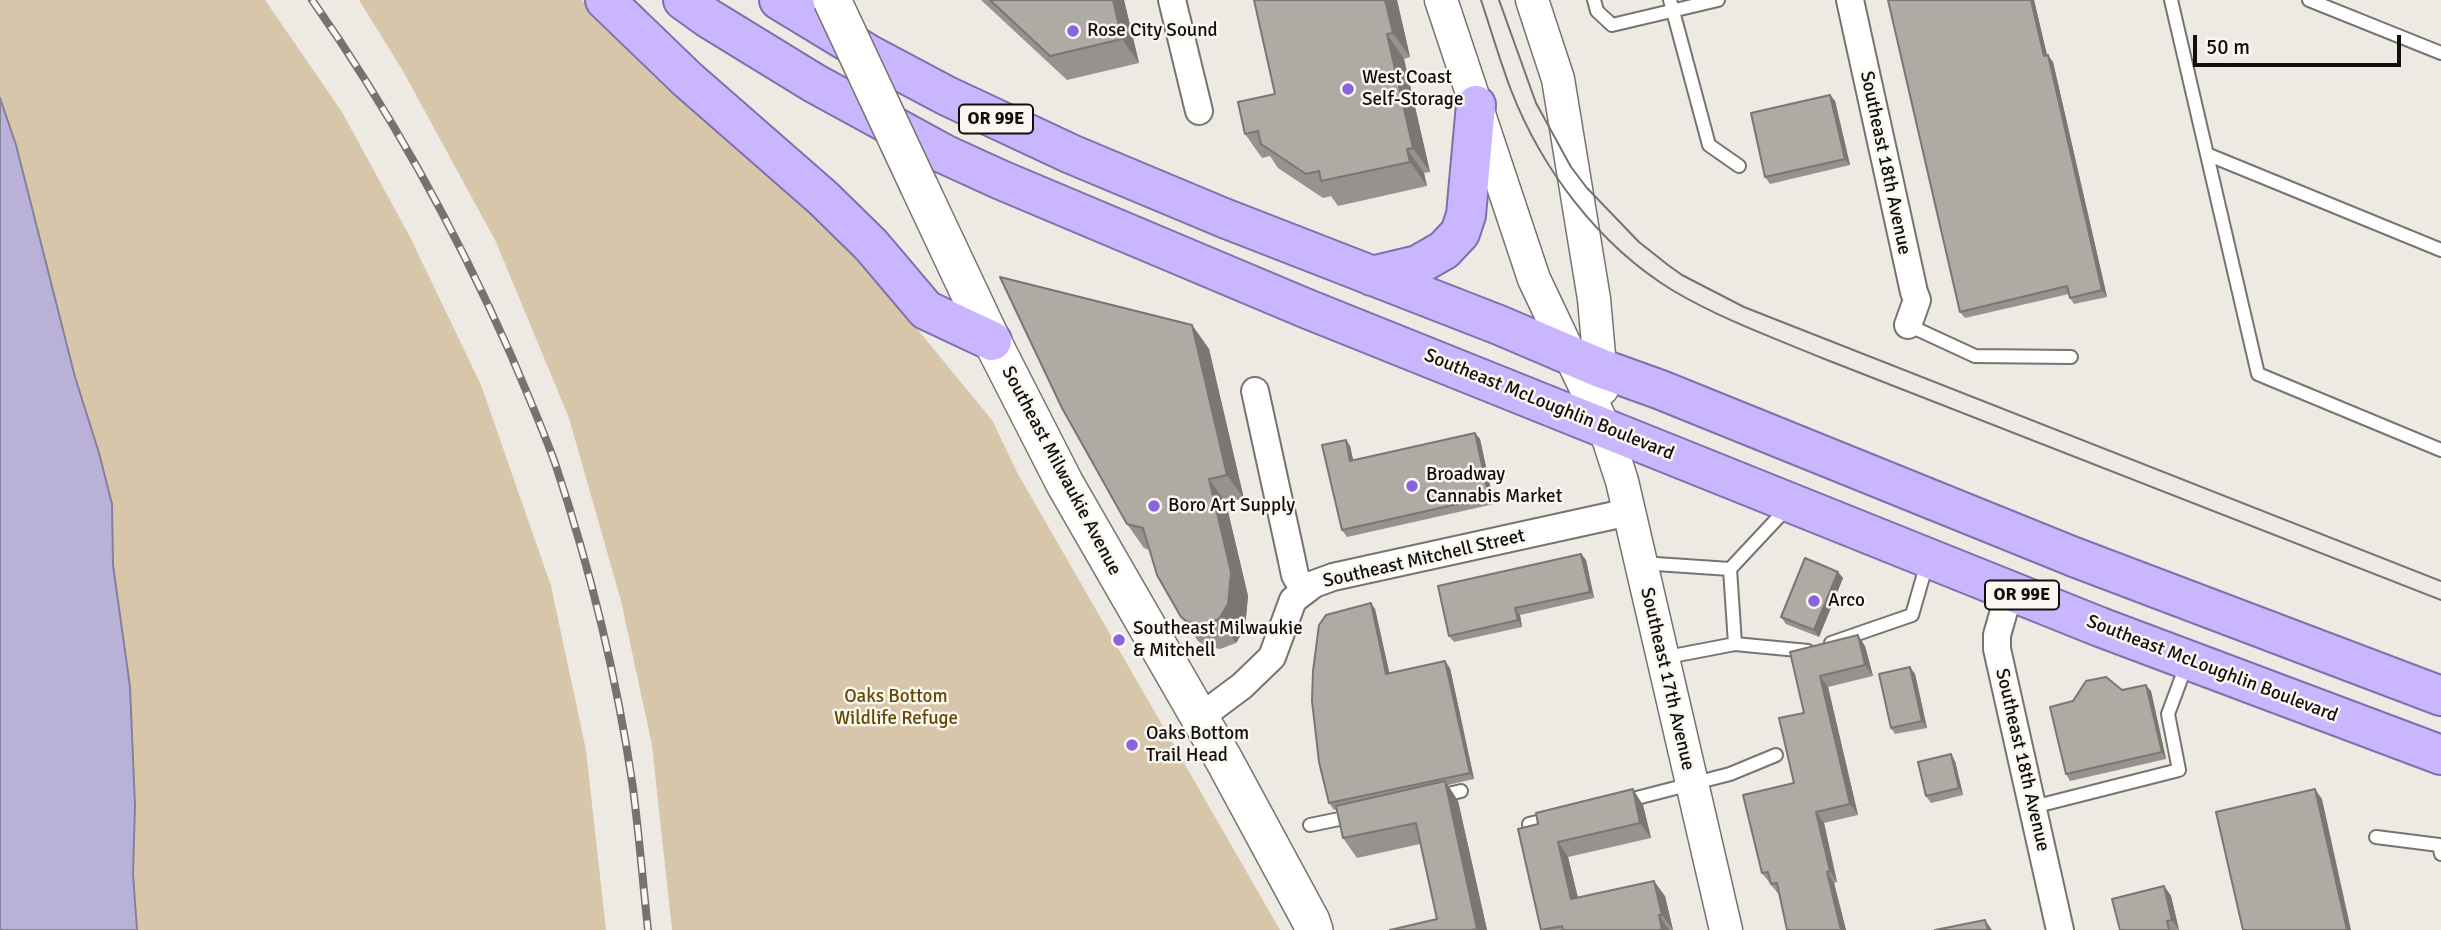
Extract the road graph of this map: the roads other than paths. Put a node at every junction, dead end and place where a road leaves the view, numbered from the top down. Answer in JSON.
{"nodes":[{"id":1,"x":605,"y":0,"type":"edge"},
{"id":2,"x":683,"y":0,"type":"edge"},
{"id":3,"x":779,"y":0,"type":"edge"},
{"id":4,"x":832,"y":0,"type":"edge"},
{"id":5,"x":1172,"y":0,"type":"edge"},
{"id":6,"x":1441,"y":0,"type":"edge"},
{"id":7,"x":1532,"y":0,"type":"edge"},
{"id":8,"x":1594,"y":0,"type":"edge"},
{"id":9,"x":1718,"y":0,"type":"edge"},
{"id":10,"x":1850,"y":0,"type":"edge"},
{"id":11,"x":2171,"y":0,"type":"edge"},
{"id":12,"x":2309,"y":0,"type":"edge"},
{"id":13,"x":1672,"y":6,"type":"edge"},
{"id":14,"x":2441,"y":53,"type":"edge"},
{"id":15,"x":1476,"y":105,"type":"junction"},
{"id":16,"x":1199,"y":111,"type":"dead end"},
{"id":17,"x":2209,"y":155,"type":"junction"},
{"id":18,"x":1739,"y":166,"type":"dead end"},
{"id":19,"x":2441,"y":250,"type":"edge"},
{"id":20,"x":1372,"y":276,"type":"junction"},
{"id":21,"x":1908,"y":325,"type":"joint"},
{"id":22,"x":992,"y":341,"type":"junction"},
{"id":23,"x":2071,"y":357,"type":"dead end"},
{"id":24,"x":1586,"y":362,"type":"junction"},
{"id":25,"x":1255,"y":391,"type":"dead end"},
{"id":26,"x":1605,"y":429,"type":"junction"},
{"id":27,"x":2441,"y":450,"type":"edge"},
{"id":28,"x":1792,"y":502,"type":"junction"},
{"id":29,"x":1629,"y":512,"type":"junction"},
{"id":30,"x":1929,"y":558,"type":"junction"},
{"id":31,"x":1640,"y":563,"type":"junction"},
{"id":32,"x":1730,"y":569,"type":"junction"},
{"id":33,"x":2010,"y":590,"type":"junction"},
{"id":34,"x":1304,"y":591,"type":"junction"},
{"id":35,"x":1735,"y":644,"type":"junction"},
{"id":36,"x":1662,"y":658,"type":"junction"},
{"id":37,"x":2188,"y":660,"type":"junction"},
{"id":38,"x":2441,"y":696,"type":"edge"},
{"id":39,"x":1199,"y":718,"type":"junction"},
{"id":40,"x":2441,"y":754,"type":"edge"},
{"id":41,"x":1776,"y":755,"type":"dead end"},
{"id":42,"x":1692,"y":784,"type":"junction"},
{"id":43,"x":1461,"y":791,"type":"dead end"},
{"id":44,"x":1423,"y":800,"type":"edge"},
{"id":45,"x":1611,"y":804,"type":"edge"},
{"id":46,"x":2033,"y":807,"type":"junction"},
{"id":47,"x":1373,"y":811,"type":"edge"},
{"id":48,"x":1570,"y":814,"type":"edge"},
{"id":49,"x":1529,"y":824,"type":"edge"},
{"id":50,"x":1310,"y":825,"type":"dead end"},
{"id":51,"x":2376,"y":838,"type":"dead end"},
{"id":52,"x":2441,"y":854,"type":"edge"},
{"id":53,"x":1314,"y":930,"type":"edge"},
{"id":54,"x":1726,"y":930,"type":"edge"},
{"id":55,"x":2060,"y":930,"type":"edge"}],
"edges":[{"from":1,"to":22,"type":"highway"},
{"from":2,"to":26,"type":"highway","name":"Southeast McLoughlin Boulevard","number":"OR 99E"},
{"from":3,"to":20,"type":"highway","number":"OR 99E"},
{"from":4,"to":22,"type":"main road","name":"Southeast Milwaukie Avenue","bridge":true},
{"from":5,"to":16,"type":"street"},
{"from":6,"to":15,"type":"street","name":"Southeast 17th Avenue"},
{"from":7,"to":24,"type":"street","name":"Southeast 17th Avenue"},
{"from":8,"to":13,"type":"lane"},
{"from":9,"to":13,"type":"lane"},
{"from":10,"to":21,"type":"street","name":"Southeast 18th Avenue"},
{"from":11,"to":17,"type":"lane"},
{"from":12,"to":14,"type":"lane"},
{"from":13,"to":18,"type":"lane"},
{"from":15,"to":20,"type":"highway"},
{"from":15,"to":24,"type":"street","name":"Southeast 17th Avenue"},
{"from":17,"to":19,"type":"lane"},
{"from":17,"to":27,"type":"lane"},
{"from":20,"to":24,"type":"highway","number":"OR 99E"},
{"from":21,"to":23,"type":"lane"},
{"from":22,"to":39,"type":"main road","name":"Southeast Milwaukie Avenue"},
{"from":24,"to":26,"type":"street","name":"Southeast 17th Avenue"},
{"from":24,"to":38,"type":"highway","number":"OR 99E"},
{"from":25,"to":34,"type":"street"},
{"from":26,"to":28,"type":"highway","name":"Southeast McLoughlin Boulevard","number":"OR 99E"},
{"from":26,"to":29,"type":"street","name":"Southeast 17th Avenue"},
{"from":28,"to":30,"type":"highway","name":"Southeast McLoughlin Boulevard","number":"OR 99E"},
{"from":28,"to":32,"type":"lane"},
{"from":29,"to":31,"type":"street","name":"Southeast 17th Avenue"},
{"from":29,"to":34,"type":"street","name":"Southeast Mitchell Street"},
{"from":30,"to":33,"type":"highway","name":"Southeast McLoughlin Boulevard","number":"OR 99E"},
{"from":30,"to":35,"type":"lane"},
{"from":31,"to":32,"type":"lane"},
{"from":31,"to":36,"type":"street","name":"Southeast 17th Avenue"},
{"from":32,"to":35,"type":"lane"},
{"from":33,"to":37,"type":"highway","name":"Southeast McLoughlin Boulevard","number":"OR 99E"},
{"from":33,"to":46,"type":"street","name":"Southeast 18th Avenue"},
{"from":34,"to":39,"type":"street","name":"Southeast Mitchell Street"},
{"from":35,"to":36,"type":"lane"},
{"from":36,"to":42,"type":"street","name":"Southeast 17th Avenue"},
{"from":37,"to":40,"type":"highway","name":"Southeast McLoughlin Boulevard","number":"OR 99E"},
{"from":37,"to":46,"type":"lane"},
{"from":39,"to":53,"type":"main road","name":"Southeast Milwaukie Avenue"},
{"from":41,"to":42,"type":"lane"},
{"from":42,"to":45,"type":"lane"},
{"from":42,"to":54,"type":"street","name":"Southeast 17th Avenue"},
{"from":43,"to":44,"type":"lane"},
{"from":46,"to":55,"type":"street","name":"Southeast 18th Avenue"},
{"from":47,"to":50,"type":"lane"},
{"from":48,"to":49,"type":"lane"},
{"from":51,"to":52,"type":"lane"}]}
